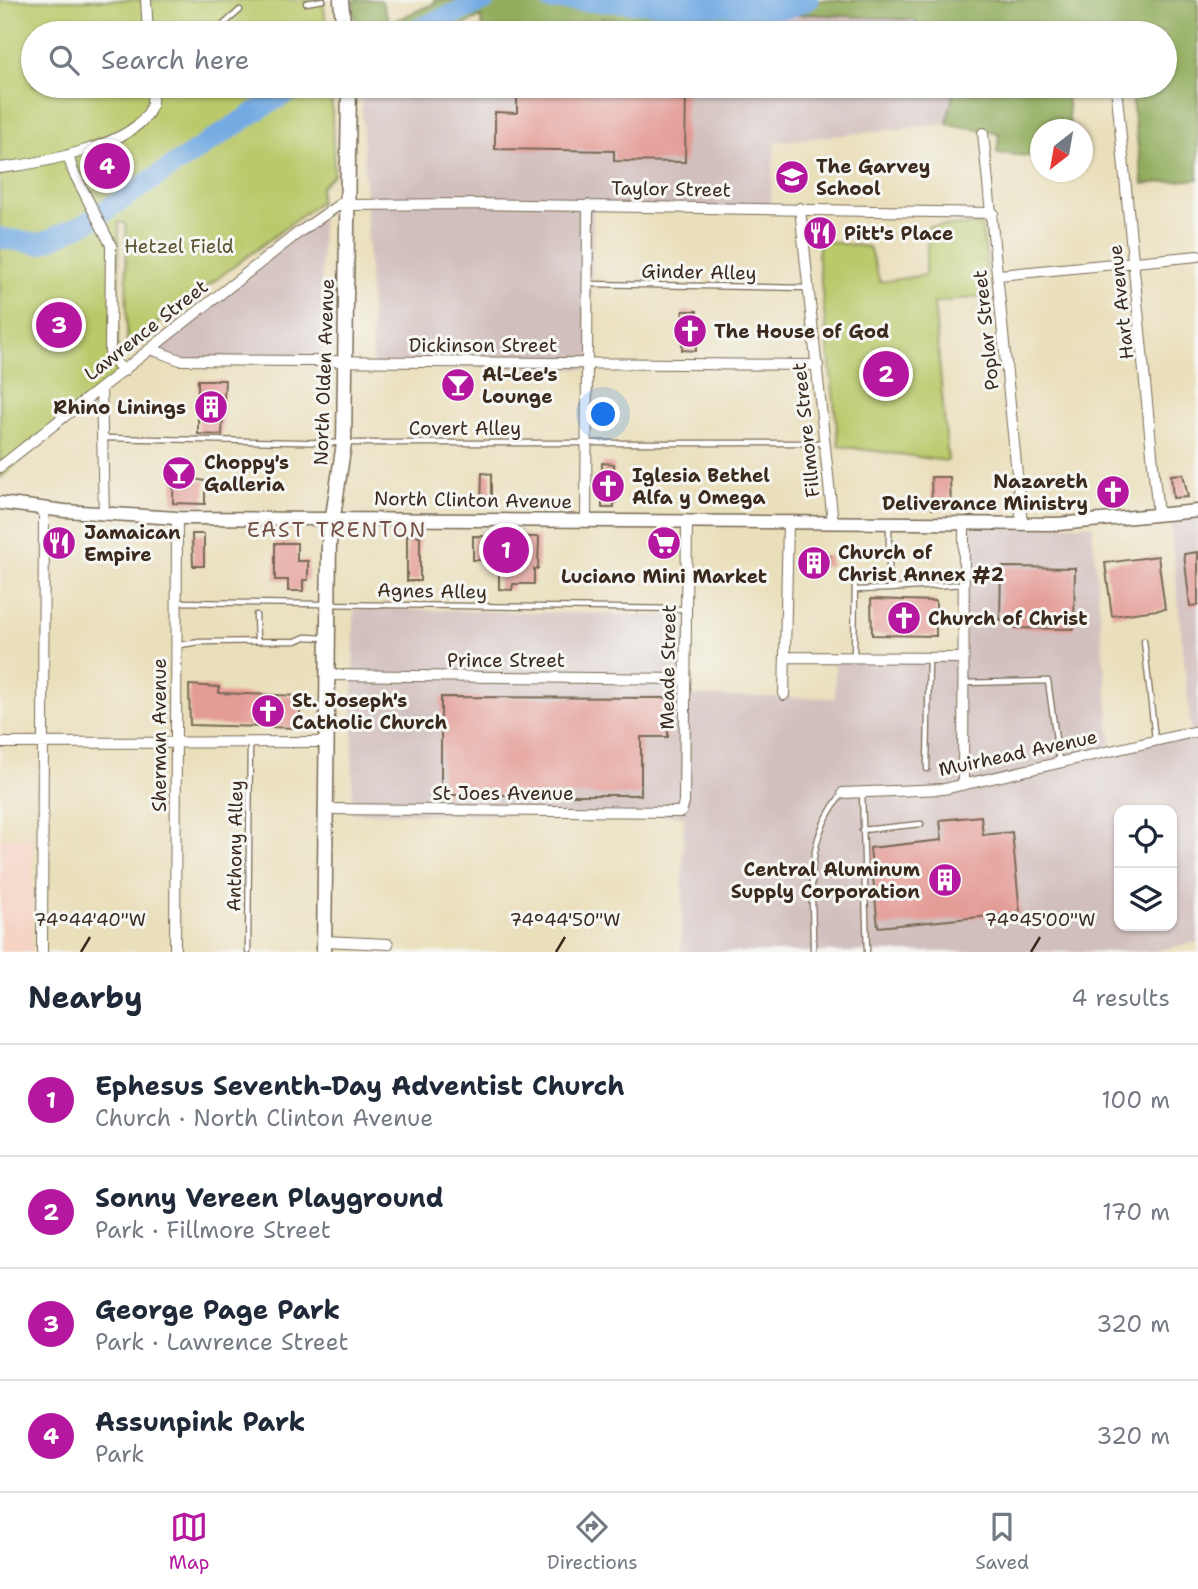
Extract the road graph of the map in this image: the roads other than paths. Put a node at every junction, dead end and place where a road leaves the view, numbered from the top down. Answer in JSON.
{"nodes":[{"id":1,"x":146,"y":0,"type":"edge"},
{"id":2,"x":323,"y":0,"type":"edge"},
{"id":3,"x":341,"y":0,"type":"edge"},
{"id":4,"x":306,"y":3,"type":"dead end"},
{"id":5,"x":240,"y":10,"type":"dead end"},
{"id":6,"x":147,"y":21,"type":"edge"},
{"id":7,"x":227,"y":21,"type":"edge"},
{"id":8,"x":343,"y":21,"type":"edge"},
{"id":9,"x":151,"y":98,"type":"edge"},
{"id":10,"x":349,"y":98,"type":"edge"},
{"id":11,"x":1117,"y":98,"type":"edge"},
{"id":12,"x":983,"y":134,"type":"dead end"},
{"id":13,"x":68,"y":155,"type":"junction"},
{"id":14,"x":0,"y":168,"type":"edge"},
{"id":15,"x":348,"y":201,"type":"junction"},
{"id":16,"x":589,"y":205,"type":"junction"},
{"id":17,"x":800,"y":208,"type":"junction"},
{"id":18,"x":993,"y":213,"type":"junction"},
{"id":19,"x":1198,"y":256,"type":"edge"},
{"id":20,"x":1134,"y":261,"type":"junction"},
{"id":21,"x":999,"y":275,"type":"junction"},
{"id":22,"x":589,"y":284,"type":"junction"},
{"id":23,"x":808,"y":288,"type":"junction"},
{"id":24,"x":151,"y":349,"type":"junction"},
{"id":25,"x":346,"y":362,"type":"junction"},
{"id":26,"x":588,"y":363,"type":"junction"},
{"id":27,"x":818,"y":365,"type":"junction"},
{"id":28,"x":124,"y":371,"type":"junction"},
{"id":29,"x":101,"y":388,"type":"junction"},
{"id":30,"x":104,"y":438,"type":"junction"},
{"id":31,"x":587,"y":442,"type":"junction"},
{"id":32,"x":344,"y":443,"type":"junction"},
{"id":33,"x":826,"y":443,"type":"junction"},
{"id":34,"x":0,"y":467,"type":"edge"},
{"id":35,"x":0,"y":503,"type":"edge"},
{"id":36,"x":44,"y":509,"type":"junction"},
{"id":37,"x":1198,"y":511,"type":"edge"},
{"id":38,"x":104,"y":515,"type":"junction"},
{"id":39,"x":1158,"y":515,"type":"junction"},
{"id":40,"x":177,"y":518,"type":"junction"},
{"id":41,"x":332,"y":518,"type":"junction"},
{"id":42,"x":586,"y":521,"type":"junction"},
{"id":43,"x":687,"y":522,"type":"junction"},
{"id":44,"x":788,"y":523,"type":"junction"},
{"id":45,"x":833,"y":523,"type":"junction"},
{"id":46,"x":889,"y":524,"type":"junction"},
{"id":47,"x":1022,"y":524,"type":"junction"},
{"id":48,"x":964,"y":525,"type":"junction"},
{"id":49,"x":855,"y":579,"type":"dead end"},
{"id":50,"x":964,"y":584,"type":"junction"},
{"id":51,"x":889,"y":589,"type":"junction"},
{"id":52,"x":855,"y":590,"type":"junction"},
{"id":53,"x":177,"y":602,"type":"junction"},
{"id":54,"x":328,"y":604,"type":"junction"},
{"id":55,"x":686,"y":608,"type":"junction"},
{"id":56,"x":256,"y":615,"type":"dead end"},
{"id":57,"x":327,"y":638,"type":"junction"},
{"id":58,"x":1144,"y":641,"type":"dead end"},
{"id":59,"x":257,"y":642,"type":"junction"},
{"id":60,"x":177,"y":645,"type":"junction"},
{"id":61,"x":785,"y":657,"type":"junction"},
{"id":62,"x":854,"y":657,"type":"junction"},
{"id":63,"x":929,"y":658,"type":"junction"},
{"id":64,"x":963,"y":658,"type":"junction"},
{"id":65,"x":326,"y":675,"type":"junction"},
{"id":66,"x":685,"y":679,"type":"junction"},
{"id":67,"x":963,"y":684,"type":"junction"},
{"id":68,"x":784,"y":695,"type":"dead end"},
{"id":69,"x":1198,"y":731,"type":"edge"},
{"id":70,"x":250,"y":740,"type":"junction"},
{"id":71,"x":1156,"y":740,"type":"junction"},
{"id":72,"x":177,"y":742,"type":"junction"},
{"id":73,"x":0,"y":743,"type":"edge"},
{"id":74,"x":326,"y":743,"type":"junction"},
{"id":75,"x":41,"y":744,"type":"junction"},
{"id":76,"x":1059,"y":762,"type":"junction"},
{"id":77,"x":927,"y":769,"type":"dead end"},
{"id":78,"x":963,"y":784,"type":"junction"},
{"id":79,"x":862,"y":791,"type":"junction"},
{"id":80,"x":844,"y":793,"type":"joint"},
{"id":81,"x":325,"y":809,"type":"junction"},
{"id":82,"x":681,"y":812,"type":"joint"},
{"id":83,"x":921,"y":824,"type":"dead end"},
{"id":84,"x":862,"y":830,"type":"junction"},
{"id":85,"x":388,"y":944,"type":"dead end"},
{"id":86,"x":324,"y":946,"type":"edge"},
{"id":87,"x":42,"y":952,"type":"edge"},
{"id":88,"x":176,"y":952,"type":"edge"},
{"id":89,"x":248,"y":952,"type":"edge"},
{"id":90,"x":813,"y":952,"type":"edge"},
{"id":91,"x":867,"y":952,"type":"edge"}],
"edges":[{"from":1,"to":6,"type":"street"},
{"from":2,"to":4,"type":"lane"},
{"from":3,"to":8,"type":"main road"},
{"from":5,"to":7,"type":"lane"},
{"from":9,"to":13,"type":"street"},
{"from":10,"to":15,"type":"main road","name":"North Olden Avenue"},
{"from":11,"to":20,"type":"street","name":"Hart Avenue"},
{"from":12,"to":18,"type":"street","name":"Poplar Street"},
{"from":13,"to":14,"type":"street"},
{"from":13,"to":28,"type":"street"},
{"from":15,"to":16,"type":"street","name":"Taylor Street"},
{"from":15,"to":24,"type":"street","name":"Lawrence Street"},
{"from":15,"to":25,"type":"main road","name":"North Olden Avenue"},
{"from":16,"to":17,"type":"street","name":"Taylor Street"},
{"from":16,"to":22,"type":"street"},
{"from":17,"to":18,"type":"street","name":"Taylor Street"},
{"from":17,"to":23,"type":"street","name":"Fillmore Street"},
{"from":18,"to":21,"type":"street","name":"Poplar Street"},
{"from":19,"to":20,"type":"street"},
{"from":20,"to":21,"type":"street"},
{"from":20,"to":39,"type":"street","name":"Hart Avenue"},
{"from":21,"to":47,"type":"street","name":"Poplar Street"},
{"from":22,"to":23,"type":"lane","name":"Ginder Alley"},
{"from":22,"to":26,"type":"street"},
{"from":23,"to":27,"type":"street","name":"Fillmore Street"},
{"from":24,"to":25,"type":"street","name":"Dickinson Street"},
{"from":24,"to":28,"type":"street","name":"Lawrence Street"},
{"from":25,"to":26,"type":"street","name":"Dickinson Street"},
{"from":25,"to":32,"type":"main road","name":"North Olden Avenue"},
{"from":26,"to":27,"type":"street","name":"Dickinson Street"},
{"from":26,"to":31,"type":"street"},
{"from":27,"to":33,"type":"street","name":"Fillmore Street"},
{"from":28,"to":29,"type":"street","name":"Lawrence Street"},
{"from":29,"to":30,"type":"street"},
{"from":29,"to":34,"type":"street","name":"Lawrence Street"},
{"from":30,"to":32,"type":"lane","name":"Covert Alley"},
{"from":30,"to":38,"type":"street"},
{"from":31,"to":32,"type":"lane","name":"Covert Alley"},
{"from":31,"to":33,"type":"lane","name":"Covert Alley"},
{"from":31,"to":42,"type":"street"},
{"from":32,"to":41,"type":"main road","name":"North Olden Avenue"},
{"from":33,"to":45,"type":"street","name":"Fillmore Street"},
{"from":35,"to":36,"type":"street","name":"North Clinton Avenue"},
{"from":36,"to":38,"type":"street","name":"North Clinton Avenue"},
{"from":36,"to":75,"type":"street"},
{"from":37,"to":39,"type":"street","name":"North Clinton Avenue"},
{"from":38,"to":40,"type":"street","name":"North Clinton Avenue"},
{"from":39,"to":47,"type":"street","name":"North Clinton Avenue"},
{"from":40,"to":41,"type":"street","name":"North Clinton Avenue"},
{"from":40,"to":53,"type":"street","name":"Sherman Avenue"},
{"from":41,"to":42,"type":"street","name":"North Clinton Avenue"},
{"from":41,"to":54,"type":"main road","name":"North Olden Avenue"},
{"from":42,"to":43,"type":"street","name":"North Clinton Avenue"},
{"from":43,"to":44,"type":"street","name":"North Clinton Avenue"},
{"from":43,"to":55,"type":"street","name":"Meade Street"},
{"from":44,"to":45,"type":"street","name":"North Clinton Avenue"},
{"from":44,"to":61,"type":"street"},
{"from":45,"to":46,"type":"street","name":"North Clinton Avenue"},
{"from":46,"to":48,"type":"street","name":"North Clinton Avenue"},
{"from":46,"to":51,"type":"lane"},
{"from":47,"to":48,"type":"street","name":"North Clinton Avenue"},
{"from":48,"to":50,"type":"street"},
{"from":49,"to":52,"type":"lane"},
{"from":50,"to":51,"type":"lane"},
{"from":50,"to":64,"type":"street"},
{"from":51,"to":52,"type":"lane"},
{"from":52,"to":62,"type":"lane"},
{"from":53,"to":54,"type":"lane","name":"Agnes Alley"},
{"from":53,"to":60,"type":"street","name":"Sherman Avenue"},
{"from":54,"to":55,"type":"lane","name":"Agnes Alley"},
{"from":54,"to":57,"type":"main road","name":"North Olden Avenue"},
{"from":55,"to":66,"type":"street","name":"Meade Street"},
{"from":56,"to":59,"type":"lane"},
{"from":57,"to":59,"type":"lane"},
{"from":57,"to":65,"type":"main road","name":"North Olden Avenue"},
{"from":58,"to":71,"type":"lane"},
{"from":59,"to":60,"type":"lane"},
{"from":60,"to":72,"type":"street","name":"Sherman Avenue"},
{"from":61,"to":62,"type":"street"},
{"from":61,"to":68,"type":"street"},
{"from":62,"to":63,"type":"street"},
{"from":63,"to":64,"type":"street"},
{"from":63,"to":77,"type":"lane"},
{"from":64,"to":67,"type":"street"},
{"from":65,"to":66,"type":"street","name":"Prince Street"},
{"from":65,"to":74,"type":"main road","name":"North Olden Avenue"},
{"from":66,"to":82,"type":"street","name":"Meade Street"},
{"from":67,"to":76,"type":"lane"},
{"from":67,"to":78,"type":"street"},
{"from":69,"to":71,"type":"street","name":"Muirhead Avenue"},
{"from":70,"to":72,"type":"street"},
{"from":70,"to":74,"type":"street"},
{"from":70,"to":89,"type":"lane","name":"Anthony Alley"},
{"from":71,"to":76,"type":"street","name":"Muirhead Avenue"},
{"from":72,"to":75,"type":"street"},
{"from":72,"to":88,"type":"street","name":"Sherman Avenue"},
{"from":73,"to":75,"type":"street"},
{"from":74,"to":81,"type":"main road","name":"North Olden Avenue"},
{"from":75,"to":87,"type":"street"},
{"from":76,"to":78,"type":"street","name":"Muirhead Avenue"},
{"from":78,"to":79,"type":"street","name":"Muirhead Avenue"},
{"from":79,"to":80,"type":"street","name":"Muirhead Avenue"},
{"from":79,"to":84,"type":"lane"},
{"from":80,"to":90,"type":"lane"},
{"from":81,"to":82,"type":"street","name":"St Joes Avenue"},
{"from":81,"to":86,"type":"main road","name":"North Olden Avenue"},
{"from":83,"to":84,"type":"lane"},
{"from":84,"to":91,"type":"lane"},
{"from":85,"to":86,"type":"street"}]}
